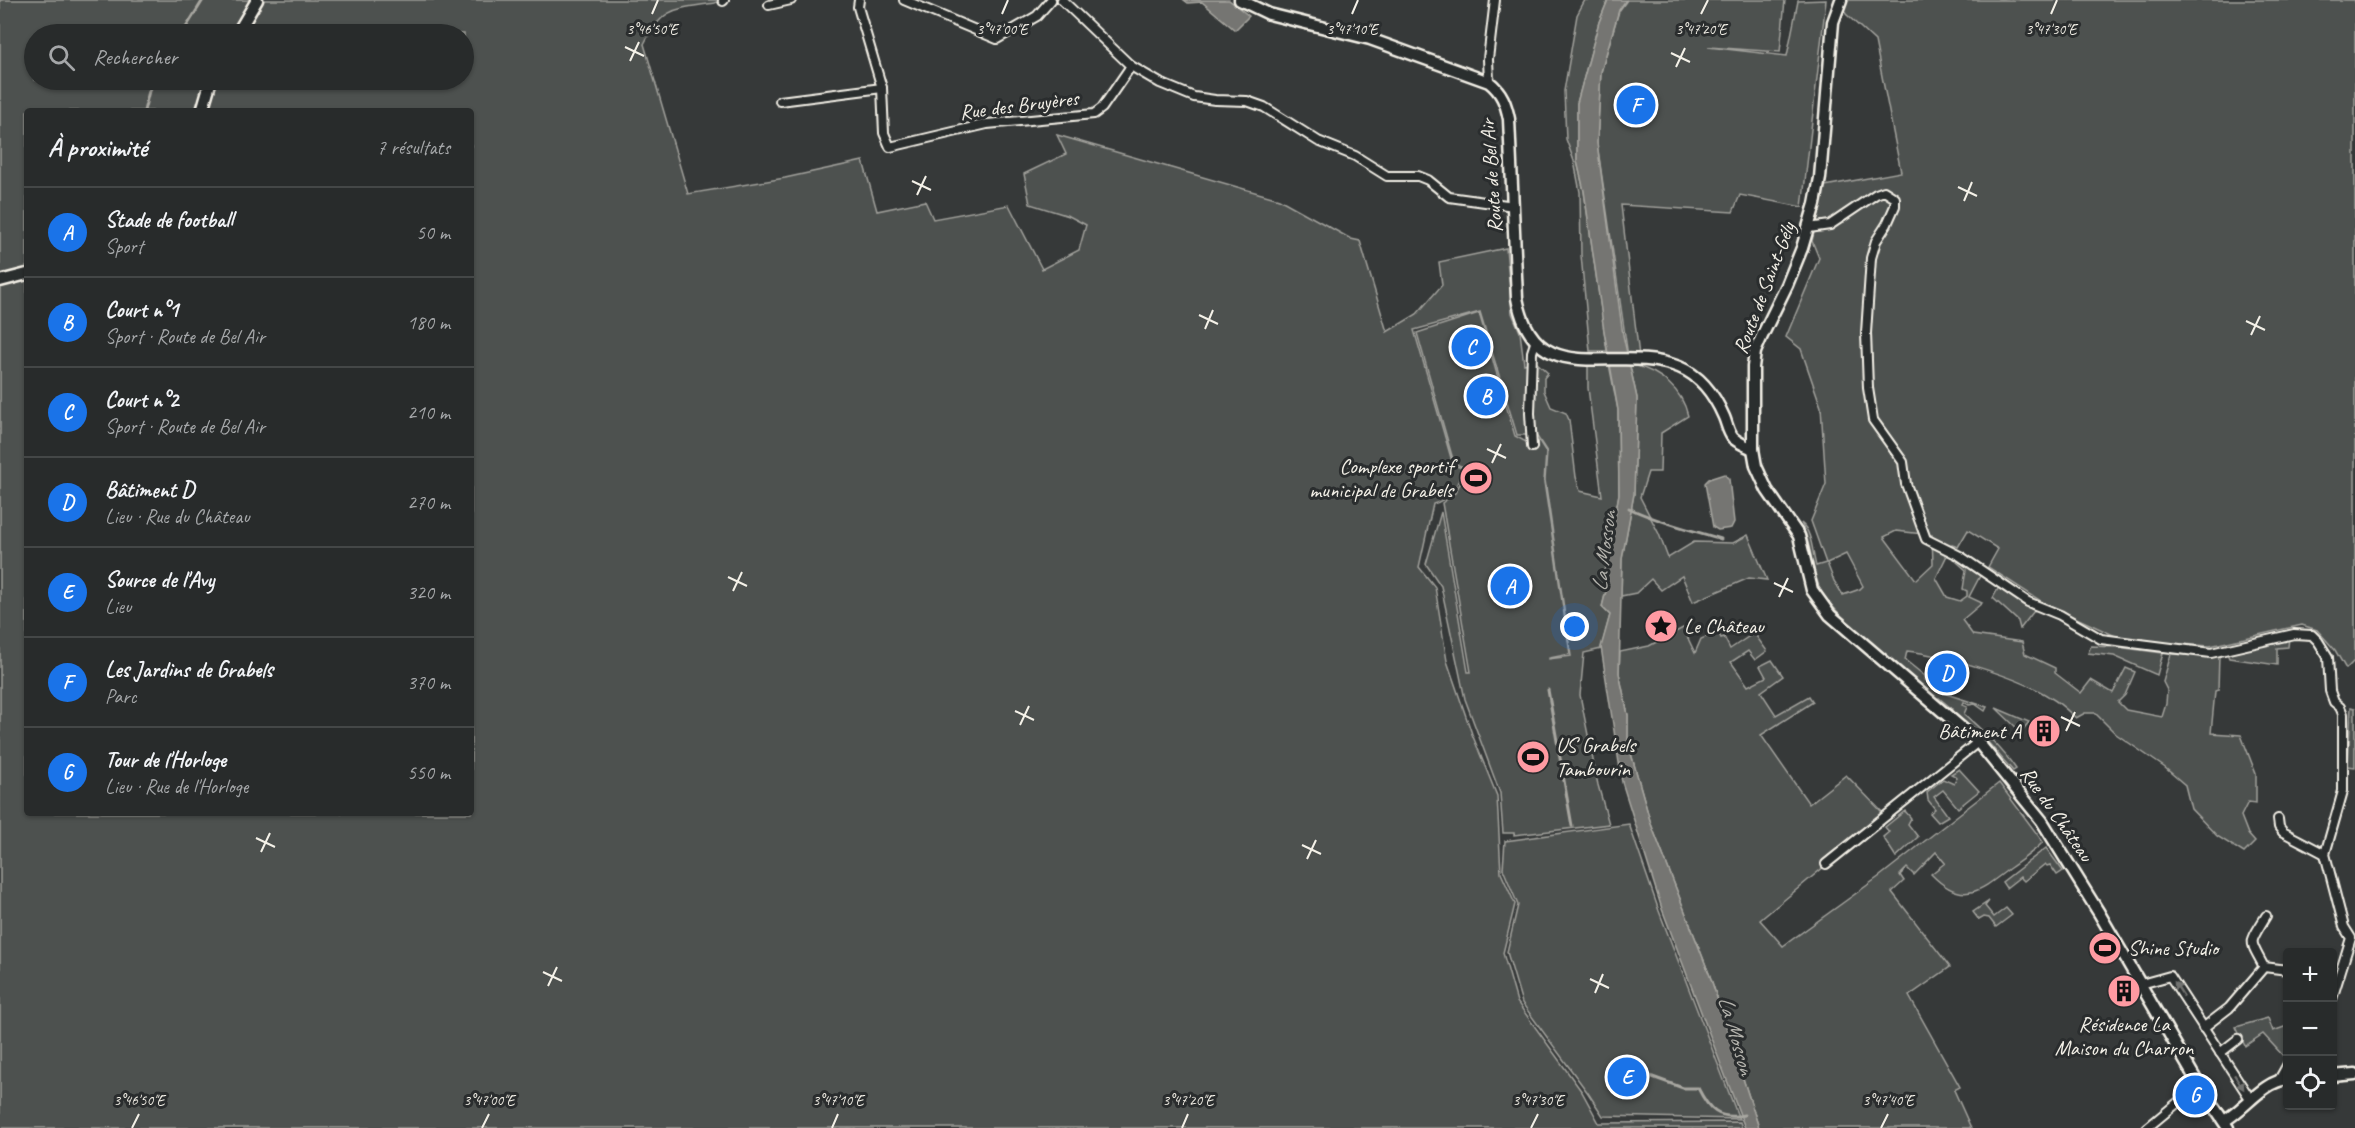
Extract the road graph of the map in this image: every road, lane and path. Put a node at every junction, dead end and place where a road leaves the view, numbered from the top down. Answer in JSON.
{"nodes":[{"id":1,"x":257,"y":0,"type":"edge"},
{"id":2,"x":791,"y":0,"type":"edge"},
{"id":3,"x":859,"y":0,"type":"edge"},
{"id":4,"x":904,"y":0,"type":"edge"},
{"id":5,"x":1052,"y":0,"type":"edge"},
{"id":6,"x":1062,"y":0,"type":"edge"},
{"id":7,"x":1239,"y":0,"type":"edge"},
{"id":8,"x":1495,"y":0,"type":"edge"},
{"id":9,"x":1841,"y":0,"type":"edge"},
{"id":10,"x":769,"y":5,"type":"dead end"},
{"id":11,"x":243,"y":24,"type":"edge"},
{"id":12,"x":1131,"y":66,"type":"junction"},
{"id":13,"x":1489,"y":82,"type":"junction"},
{"id":14,"x":882,"y":88,"type":"junction"},
{"id":15,"x":208,"y":90,"type":"edge"},
{"id":16,"x":780,"y":101,"type":"dead end"},
{"id":17,"x":203,"y":108,"type":"edge"},
{"id":18,"x":1514,"y":206,"type":"junction"},
{"id":19,"x":1809,"y":228,"type":"junction"},
{"id":20,"x":24,"y":275,"type":"edge"},
{"id":21,"x":0,"y":281,"type":"edge"},
{"id":22,"x":1539,"y":346,"type":"junction"},
{"id":23,"x":1532,"y":447,"type":"dead end"},
{"id":24,"x":1753,"y":449,"type":"junction"},
{"id":25,"x":1978,"y":742,"type":"junction"},
{"id":26,"x":2278,"y":819,"type":"dead end"},
{"id":27,"x":2325,"y":854,"type":"junction"},
{"id":28,"x":1826,"y":864,"type":"dead end"},
{"id":29,"x":2266,"y":916,"type":"dead end"},
{"id":30,"x":2353,"y":938,"type":"edge"},
{"id":31,"x":2264,"y":968,"type":"junction"},
{"id":32,"x":2283,"y":970,"type":"edge"},
{"id":33,"x":2337,"y":973,"type":"edge"},
{"id":34,"x":2141,"y":984,"type":"junction"},
{"id":35,"x":2203,"y":1028,"type":"junction"},
{"id":36,"x":2238,"y":1039,"type":"dead end"},
{"id":37,"x":2220,"y":1053,"type":"junction"},
{"id":38,"x":2355,"y":1074,"type":"edge"},
{"id":39,"x":2337,"y":1076,"type":"edge"},
{"id":40,"x":2283,"y":1079,"type":"edge"},
{"id":41,"x":2199,"y":1086,"type":"junction"},
{"id":42,"x":2251,"y":1100,"type":"junction"},
{"id":43,"x":2226,"y":1124,"type":"edge"},
{"id":44,"x":2147,"y":1128,"type":"edge"}],
"edges":[{"from":1,"to":11,"type":"street"},
{"from":2,"to":10,"type":"street"},
{"from":3,"to":14,"type":"street"},
{"from":4,"to":5,"type":"street"},
{"from":6,"to":12,"type":"street"},
{"from":7,"to":13,"type":"street"},
{"from":8,"to":13,"type":"street"},
{"from":9,"to":19,"type":"street","name":"Route de Saint-Gély"},
{"from":12,"to":14,"type":"street","name":"Rue des Bruyères"},
{"from":12,"to":18,"type":"street"},
{"from":13,"to":18,"type":"street","name":"Route de Bel Air"},
{"from":14,"to":16,"type":"street"},
{"from":15,"to":17,"type":"street"},
{"from":18,"to":22,"type":"street","name":"Route de Bel Air"},
{"from":19,"to":24,"type":"street","name":"Route de Saint-Gély"},
{"from":19,"to":27,"type":"street"},
{"from":20,"to":21,"type":"street"},
{"from":22,"to":23,"type":"street"},
{"from":22,"to":24,"type":"street"},
{"from":24,"to":25,"type":"street","name":"Rue du Château"},
{"from":25,"to":28,"type":"street"},
{"from":25,"to":34,"type":"street","name":"Rue du Château"},
{"from":26,"to":27,"type":"street"},
{"from":27,"to":30,"type":"street"},
{"from":29,"to":31,"type":"street"},
{"from":30,"to":33,"type":"street"},
{"from":31,"to":32,"type":"street"},
{"from":31,"to":35,"type":"street"},
{"from":35,"to":34,"type":"street","one_way":true},
{"from":34,"to":41,"type":"street","name":"Rue du Château"},
{"from":35,"to":37,"type":"street"},
{"from":36,"to":37,"type":"street"},
{"from":37,"to":42,"type":"street","one_way":true},
{"from":38,"to":39,"type":"street"},
{"from":40,"to":42,"type":"street"},
{"from":41,"to":43,"type":"street","name":"Rue du Château"},
{"from":41,"to":44,"type":"street"},
{"from":42,"to":43,"type":"street"}]}
